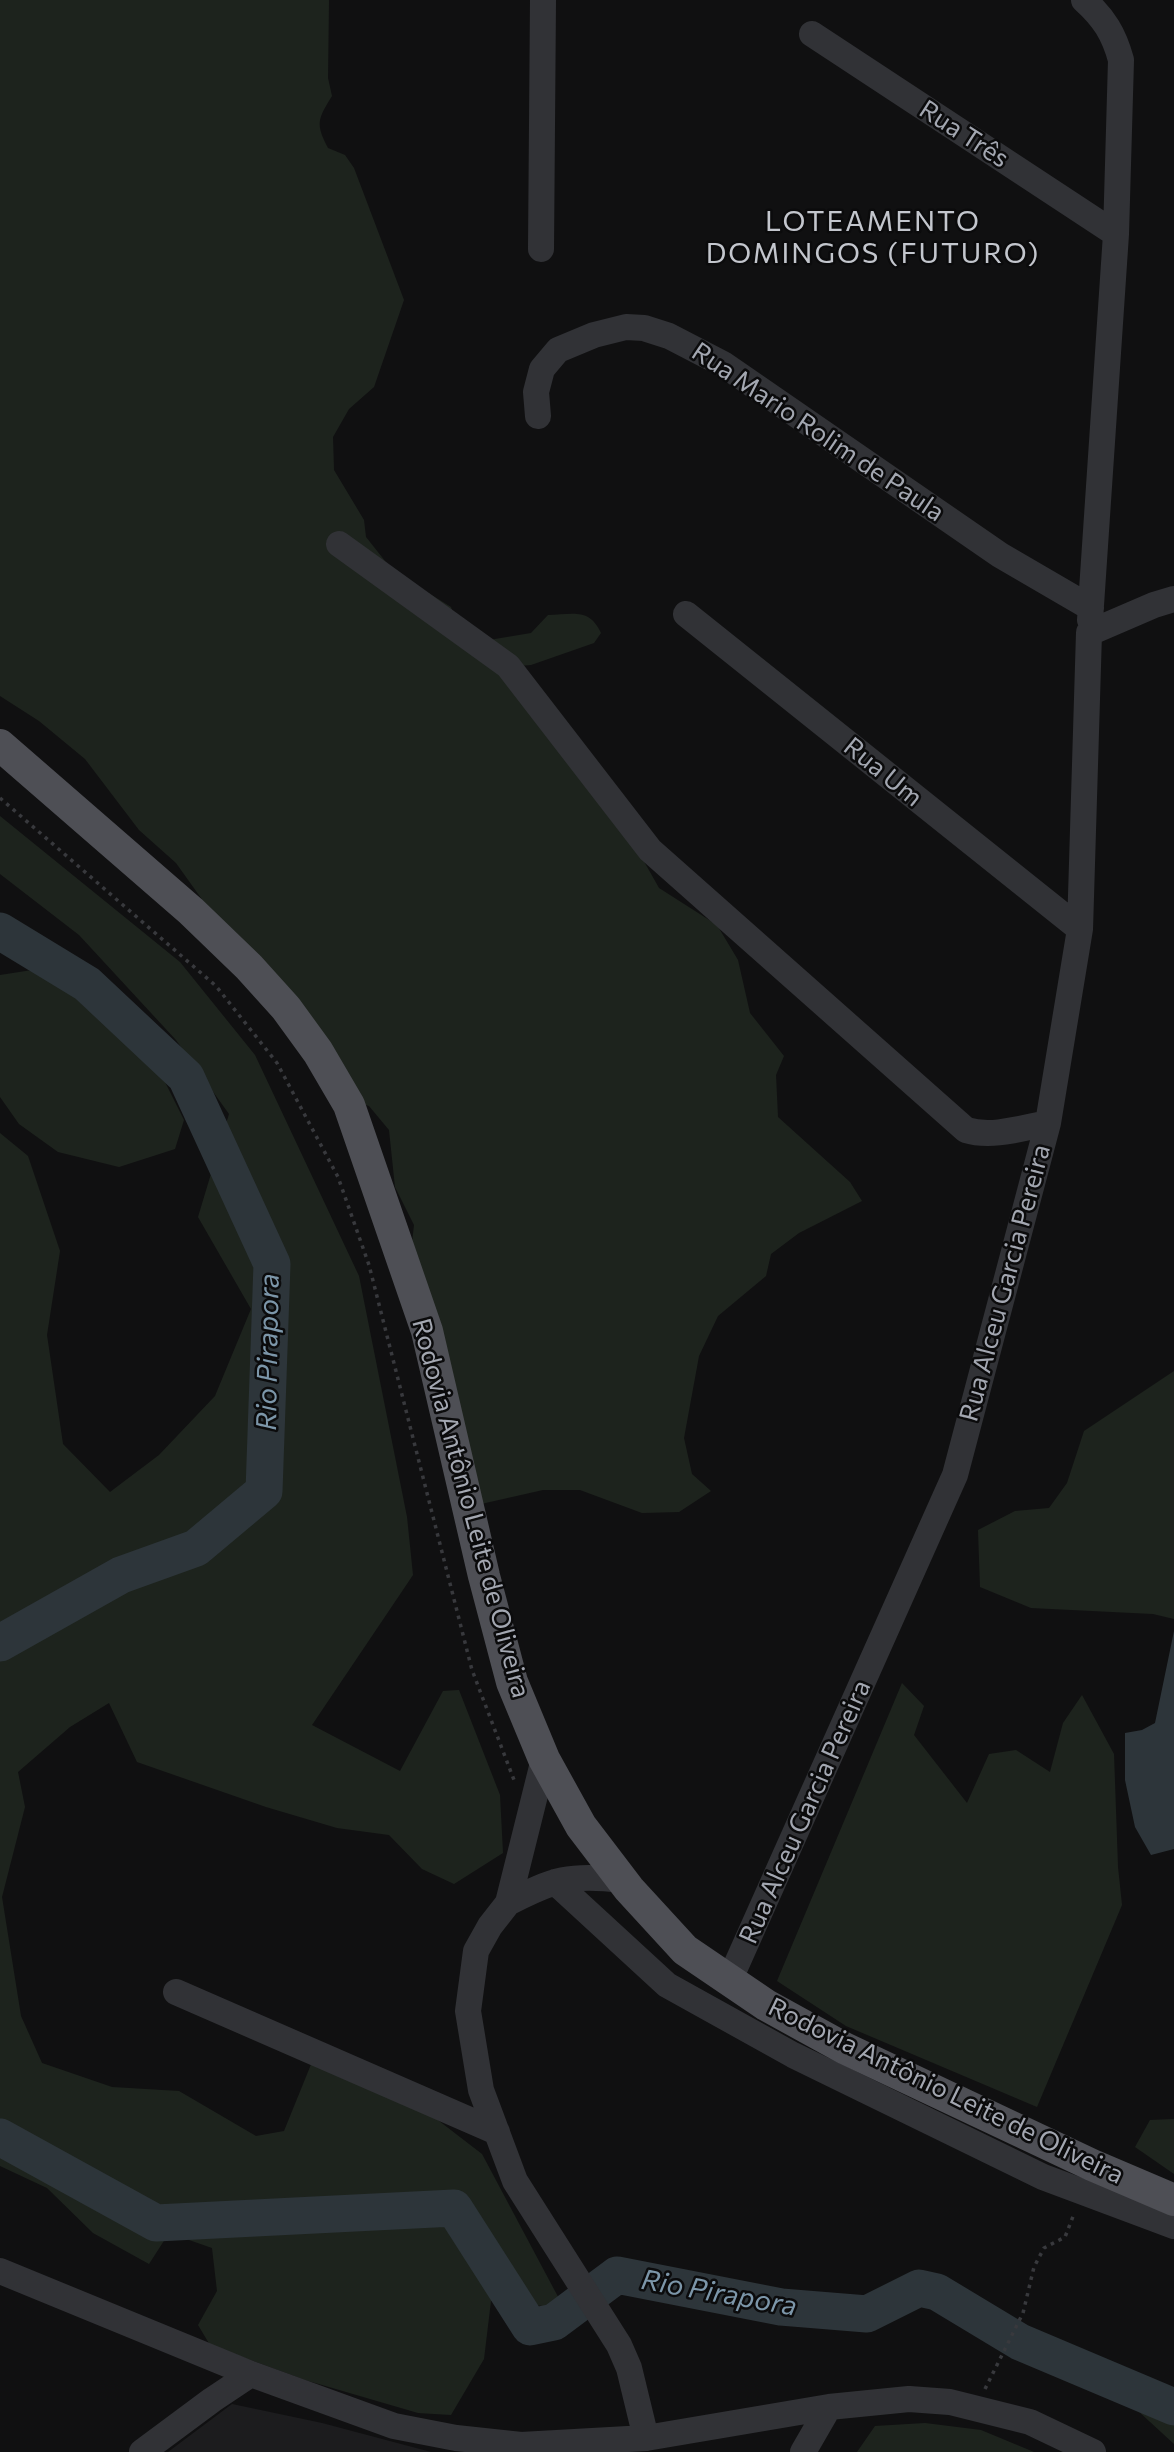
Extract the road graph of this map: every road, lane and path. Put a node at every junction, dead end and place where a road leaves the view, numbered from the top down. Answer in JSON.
{"nodes":[{"id":1,"x":542,"y":0,"type":"edge"},
{"id":2,"x":1084,"y":0,"type":"edge"},
{"id":3,"x":812,"y":34,"type":"dead end"},
{"id":4,"x":1115,"y":234,"type":"junction"},
{"id":5,"x":541,"y":249,"type":"dead end"},
{"id":6,"x":538,"y":416,"type":"dead end"},
{"id":7,"x":339,"y":544,"type":"dead end"},
{"id":8,"x":1174,"y":599,"type":"edge"},
{"id":9,"x":686,"y":614,"type":"dead end"},
{"id":10,"x":1090,"y":620,"type":"junction"},
{"id":11,"x":0,"y":745,"type":"edge"},
{"id":12,"x":0,"y":798,"type":"edge"},
{"id":13,"x":1080,"y":929,"type":"junction"},
{"id":14,"x":1048,"y":1123,"type":"junction"},
{"id":15,"x":544,"y":1759,"type":"junction"},
{"id":16,"x":514,"y":1780,"type":"dead end"},
{"id":17,"x":622,"y":1880,"type":"junction"},
{"id":18,"x":555,"y":1882,"type":"junction"},
{"id":19,"x":508,"y":1903,"type":"junction"},
{"id":20,"x":730,"y":1979,"type":"junction"},
{"id":21,"x":176,"y":1992,"type":"dead end"},
{"id":22,"x":497,"y":2132,"type":"junction"},
{"id":23,"x":1082,"y":2192,"type":"junction"},
{"id":24,"x":1174,"y":2200,"type":"edge"},
{"id":25,"x":1174,"y":2226,"type":"edge"},
{"id":26,"x":0,"y":2271,"type":"edge"},
{"id":27,"x":251,"y":2374,"type":"junction"},
{"id":28,"x":829,"y":2407,"type":"junction"},
{"id":29,"x":974,"y":2409,"type":"junction"},
{"id":30,"x":678,"y":2434,"type":"junction"},
{"id":31,"x":646,"y":2438,"type":"junction"},
{"id":32,"x":141,"y":2452,"type":"edge"},
{"id":33,"x":700,"y":2452,"type":"edge"},
{"id":34,"x":803,"y":2452,"type":"edge"},
{"id":35,"x":1093,"y":2452,"type":"edge"}],
"edges":[{"from":1,"to":5,"type":"street"},
{"from":2,"to":4,"type":"street","name":"Rua Alceu Garcia Pereira"},
{"from":3,"to":4,"type":"street","name":"Rua Três"},
{"from":4,"to":10,"type":"street","name":"Rua Alceu Garcia Pereira"},
{"from":6,"to":10,"type":"street","name":"Rua Mario Rolim de Paula"},
{"from":7,"to":14,"type":"street"},
{"from":8,"to":10,"type":"street"},
{"from":9,"to":13,"type":"street","name":"Rua Um"},
{"from":10,"to":13,"type":"street","name":"Rua Alceu Garcia Pereira"},
{"from":11,"to":15,"type":"main road","name":"Rodovia Antônio Leite de Oliveira"},
{"from":12,"to":16,"type":"path"},
{"from":13,"to":14,"type":"street","name":"Rua Alceu Garcia Pereira"},
{"from":14,"to":20,"type":"street","name":"Rua Alceu Garcia Pereira"},
{"from":15,"to":17,"type":"main road","name":"Rodovia Antônio Leite de Oliveira"},
{"from":15,"to":19,"type":"street"},
{"from":17,"to":18,"type":"street"},
{"from":17,"to":20,"type":"main road","name":"Rodovia Antônio Leite de Oliveira"},
{"from":18,"to":19,"type":"street"},
{"from":18,"to":23,"type":"street"},
{"from":19,"to":22,"type":"street"},
{"from":20,"to":24,"type":"main road","name":"Rodovia Antônio Leite de Oliveira"},
{"from":21,"to":22,"type":"street"},
{"from":22,"to":31,"type":"street"},
{"from":23,"to":25,"type":"street"},
{"from":23,"to":29,"type":"path"},
{"from":26,"to":27,"type":"street"},
{"from":27,"to":31,"type":"street"},
{"from":27,"to":32,"type":"street"},
{"from":28,"to":29,"type":"street"},
{"from":28,"to":30,"type":"street"},
{"from":28,"to":34,"type":"street"},
{"from":29,"to":35,"type":"street"},
{"from":30,"to":31,"type":"street"},
{"from":30,"to":33,"type":"street"}]}
